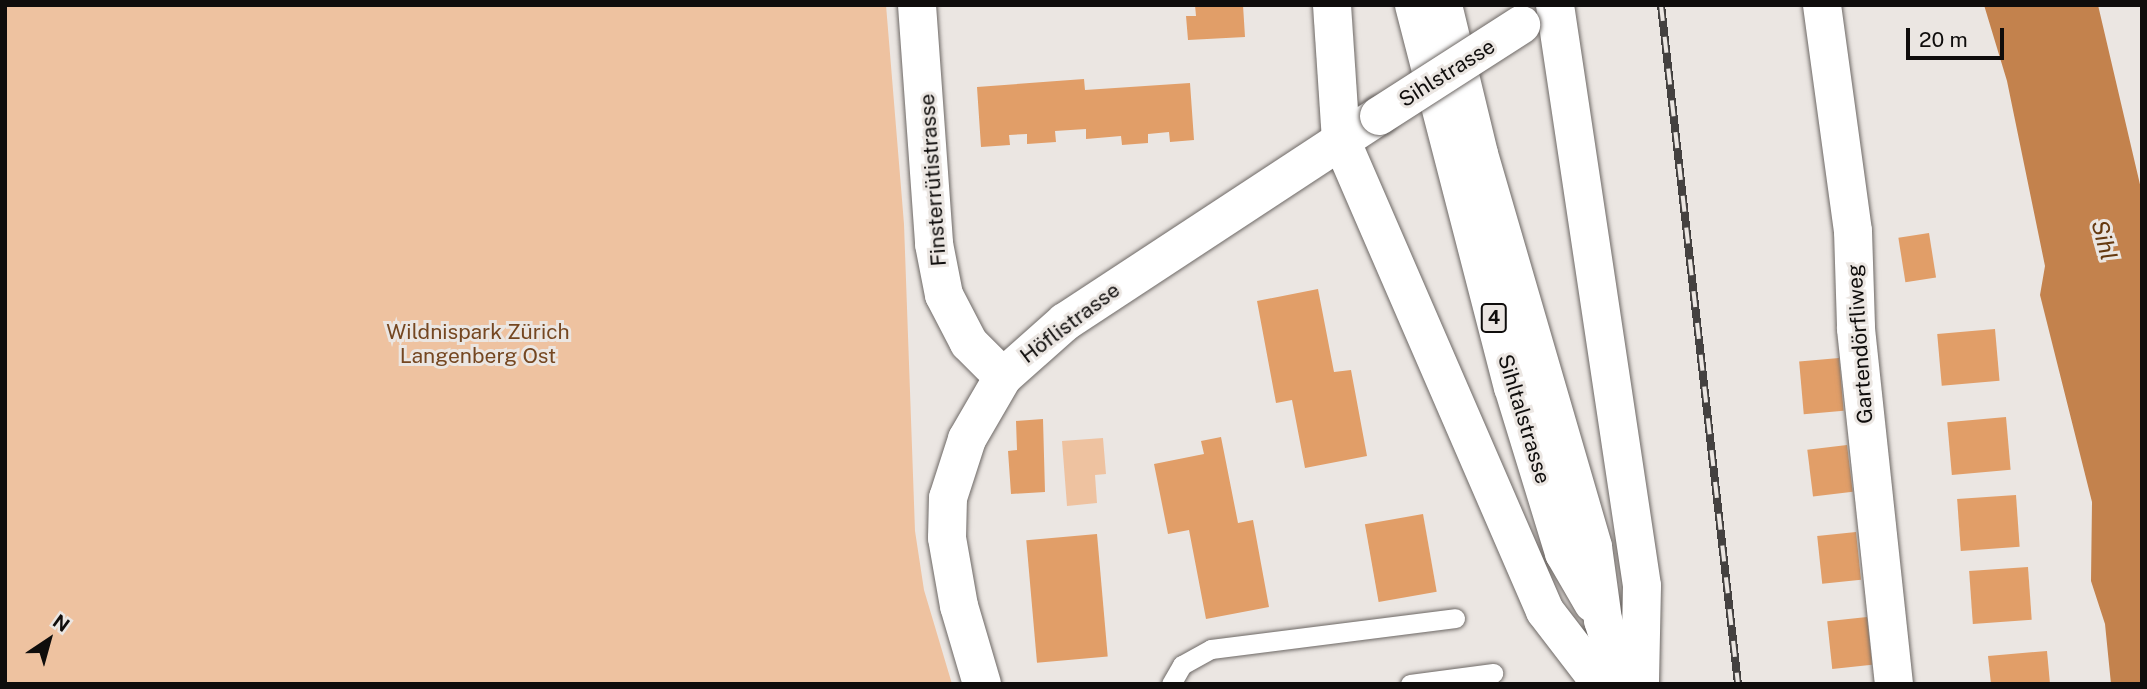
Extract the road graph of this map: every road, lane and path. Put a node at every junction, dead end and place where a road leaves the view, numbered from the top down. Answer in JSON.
{"nodes":[{"id":1,"x":917,"y":5,"type":"edge"},
{"id":2,"x":1332,"y":5,"type":"edge"},
{"id":3,"x":1414,"y":5,"type":"edge"},
{"id":4,"x":1443,"y":5,"type":"edge"},
{"id":5,"x":1554,"y":5,"type":"edge"},
{"id":6,"x":1822,"y":5,"type":"edge"},
{"id":7,"x":1341,"y":140,"type":"junction"},
{"id":8,"x":1003,"y":377,"type":"junction"},
{"id":9,"x":1455,"y":618,"type":"dead end"},
{"id":10,"x":1603,"y":620,"type":"junction"},
{"id":11,"x":1493,"y":673,"type":"dead end"},
{"id":12,"x":982,"y":684,"type":"edge"},
{"id":13,"x":1171,"y":684,"type":"edge"},
{"id":14,"x":1410,"y":684,"type":"edge"},
{"id":15,"x":1601,"y":684,"type":"edge"},
{"id":16,"x":1623,"y":684,"type":"edge"},
{"id":17,"x":1640,"y":684,"type":"edge"},
{"id":18,"x":1894,"y":684,"type":"edge"}],
"edges":[{"from":1,"to":8,"type":"main road","name":"Finsterrütistrasse"},
{"from":2,"to":7,"type":"main road"},
{"from":3,"to":10,"type":"main road","name":"Sihltalstrasse","number":"4"},
{"from":4,"to":10,"type":"main road","name":"Sihltalstrasse","number":"4"},
{"from":5,"to":7,"type":"main road","name":"Sihlstrasse","bridge":true},
{"from":5,"to":17,"type":"main road"},
{"from":6,"to":18,"type":"main road","name":"Gartendörfliweg"},
{"from":7,"to":8,"type":"main road","name":"Höflistrasse"},
{"from":7,"to":15,"type":"main road"},
{"from":8,"to":12,"type":"main road","name":"Höflistrasse"},
{"from":9,"to":13,"type":"lane"},
{"from":10,"to":16,"type":"main road","name":"Sihltalstrasse","number":"4"},
{"from":11,"to":14,"type":"lane"}]}
